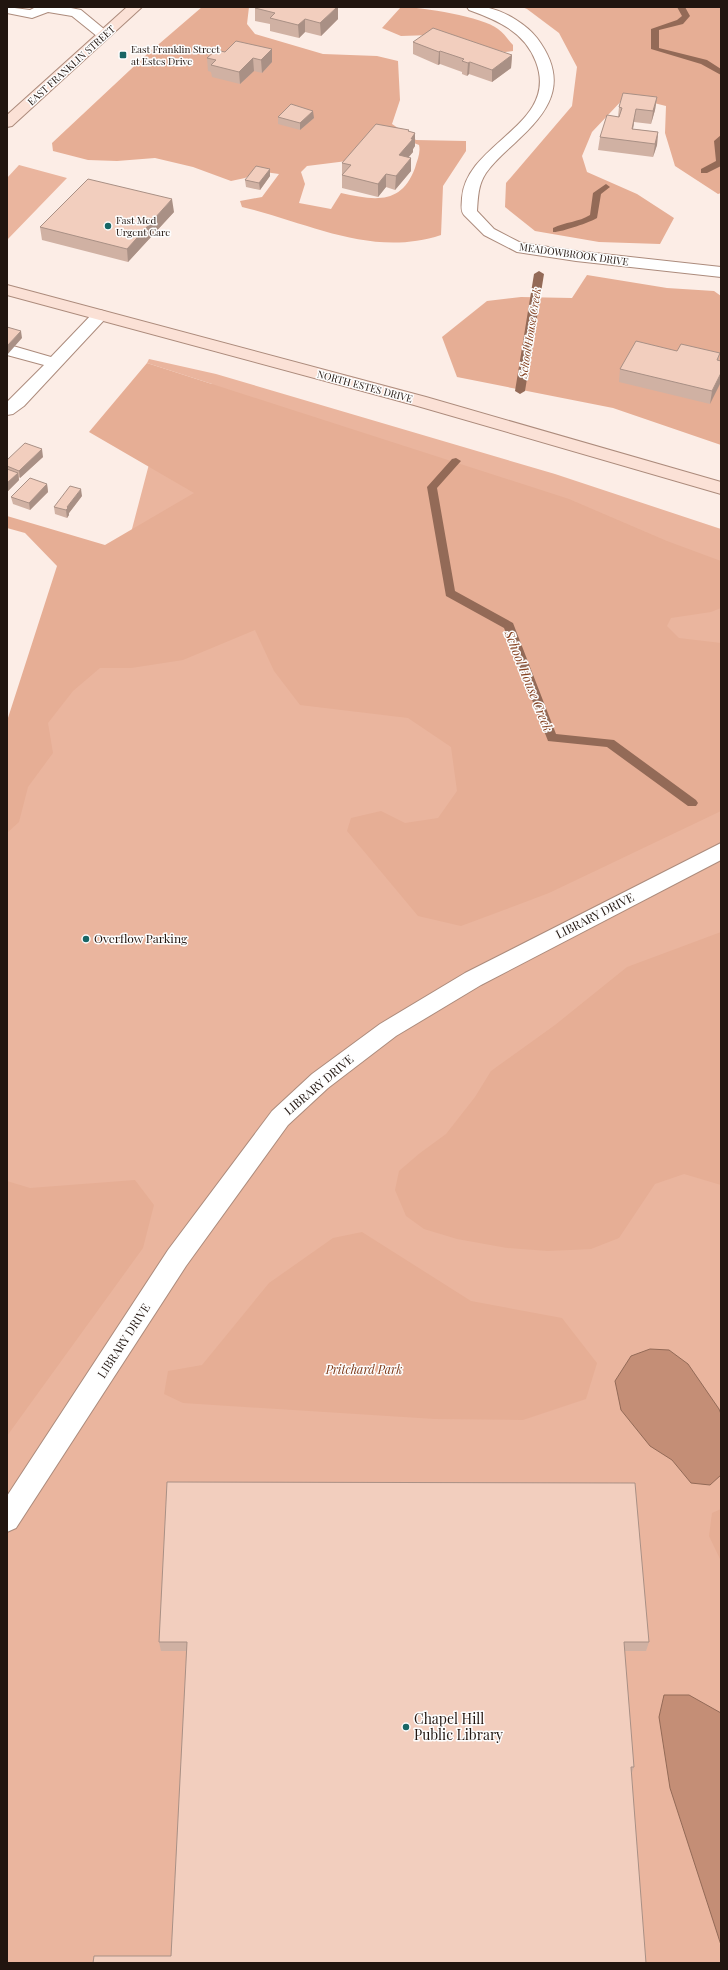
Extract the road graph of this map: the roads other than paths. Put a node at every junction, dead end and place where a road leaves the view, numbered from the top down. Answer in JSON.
{"nodes":[{"id":1,"x":46,"y":7,"type":"edge"},
{"id":2,"x":135,"y":7,"type":"edge"},
{"id":3,"x":474,"y":7,"type":"edge"},
{"id":4,"x":7,"y":9,"type":"edge"},
{"id":5,"x":103,"y":34,"type":"junction"},
{"id":6,"x":7,"y":123,"type":"edge"},
{"id":7,"x":721,"y":272,"type":"edge"},
{"id":8,"x":7,"y":290,"type":"edge"},
{"id":9,"x":100,"y":315,"type":"junction"},
{"id":10,"x":13,"y":351,"type":"edge"},
{"id":11,"x":55,"y":363,"type":"junction"},
{"id":12,"x":7,"y":410,"type":"edge"},
{"id":13,"x":721,"y":488,"type":"edge"},
{"id":14,"x":721,"y":851,"type":"edge"},
{"id":15,"x":7,"y":1519,"type":"edge"}],
"edges":[{"from":1,"to":4,"type":"street"},
{"from":1,"to":5,"type":"street"},
{"from":2,"to":5,"type":"main road","name":"EAST FRANKLIN STREET"},
{"from":3,"to":7,"type":"street","name":"MEADOWBROOK DRIVE"},
{"from":5,"to":6,"type":"main road","name":"EAST FRANKLIN STREET"},
{"from":8,"to":9,"type":"main road","name":"NORTH ESTES DRIVE"},
{"from":9,"to":11,"type":"street"},
{"from":9,"to":13,"type":"main road","name":"NORTH ESTES DRIVE"},
{"from":10,"to":11,"type":"street"},
{"from":11,"to":12,"type":"street"},
{"from":14,"to":15,"type":"street","name":"LIBRARY DRIVE"}]}
